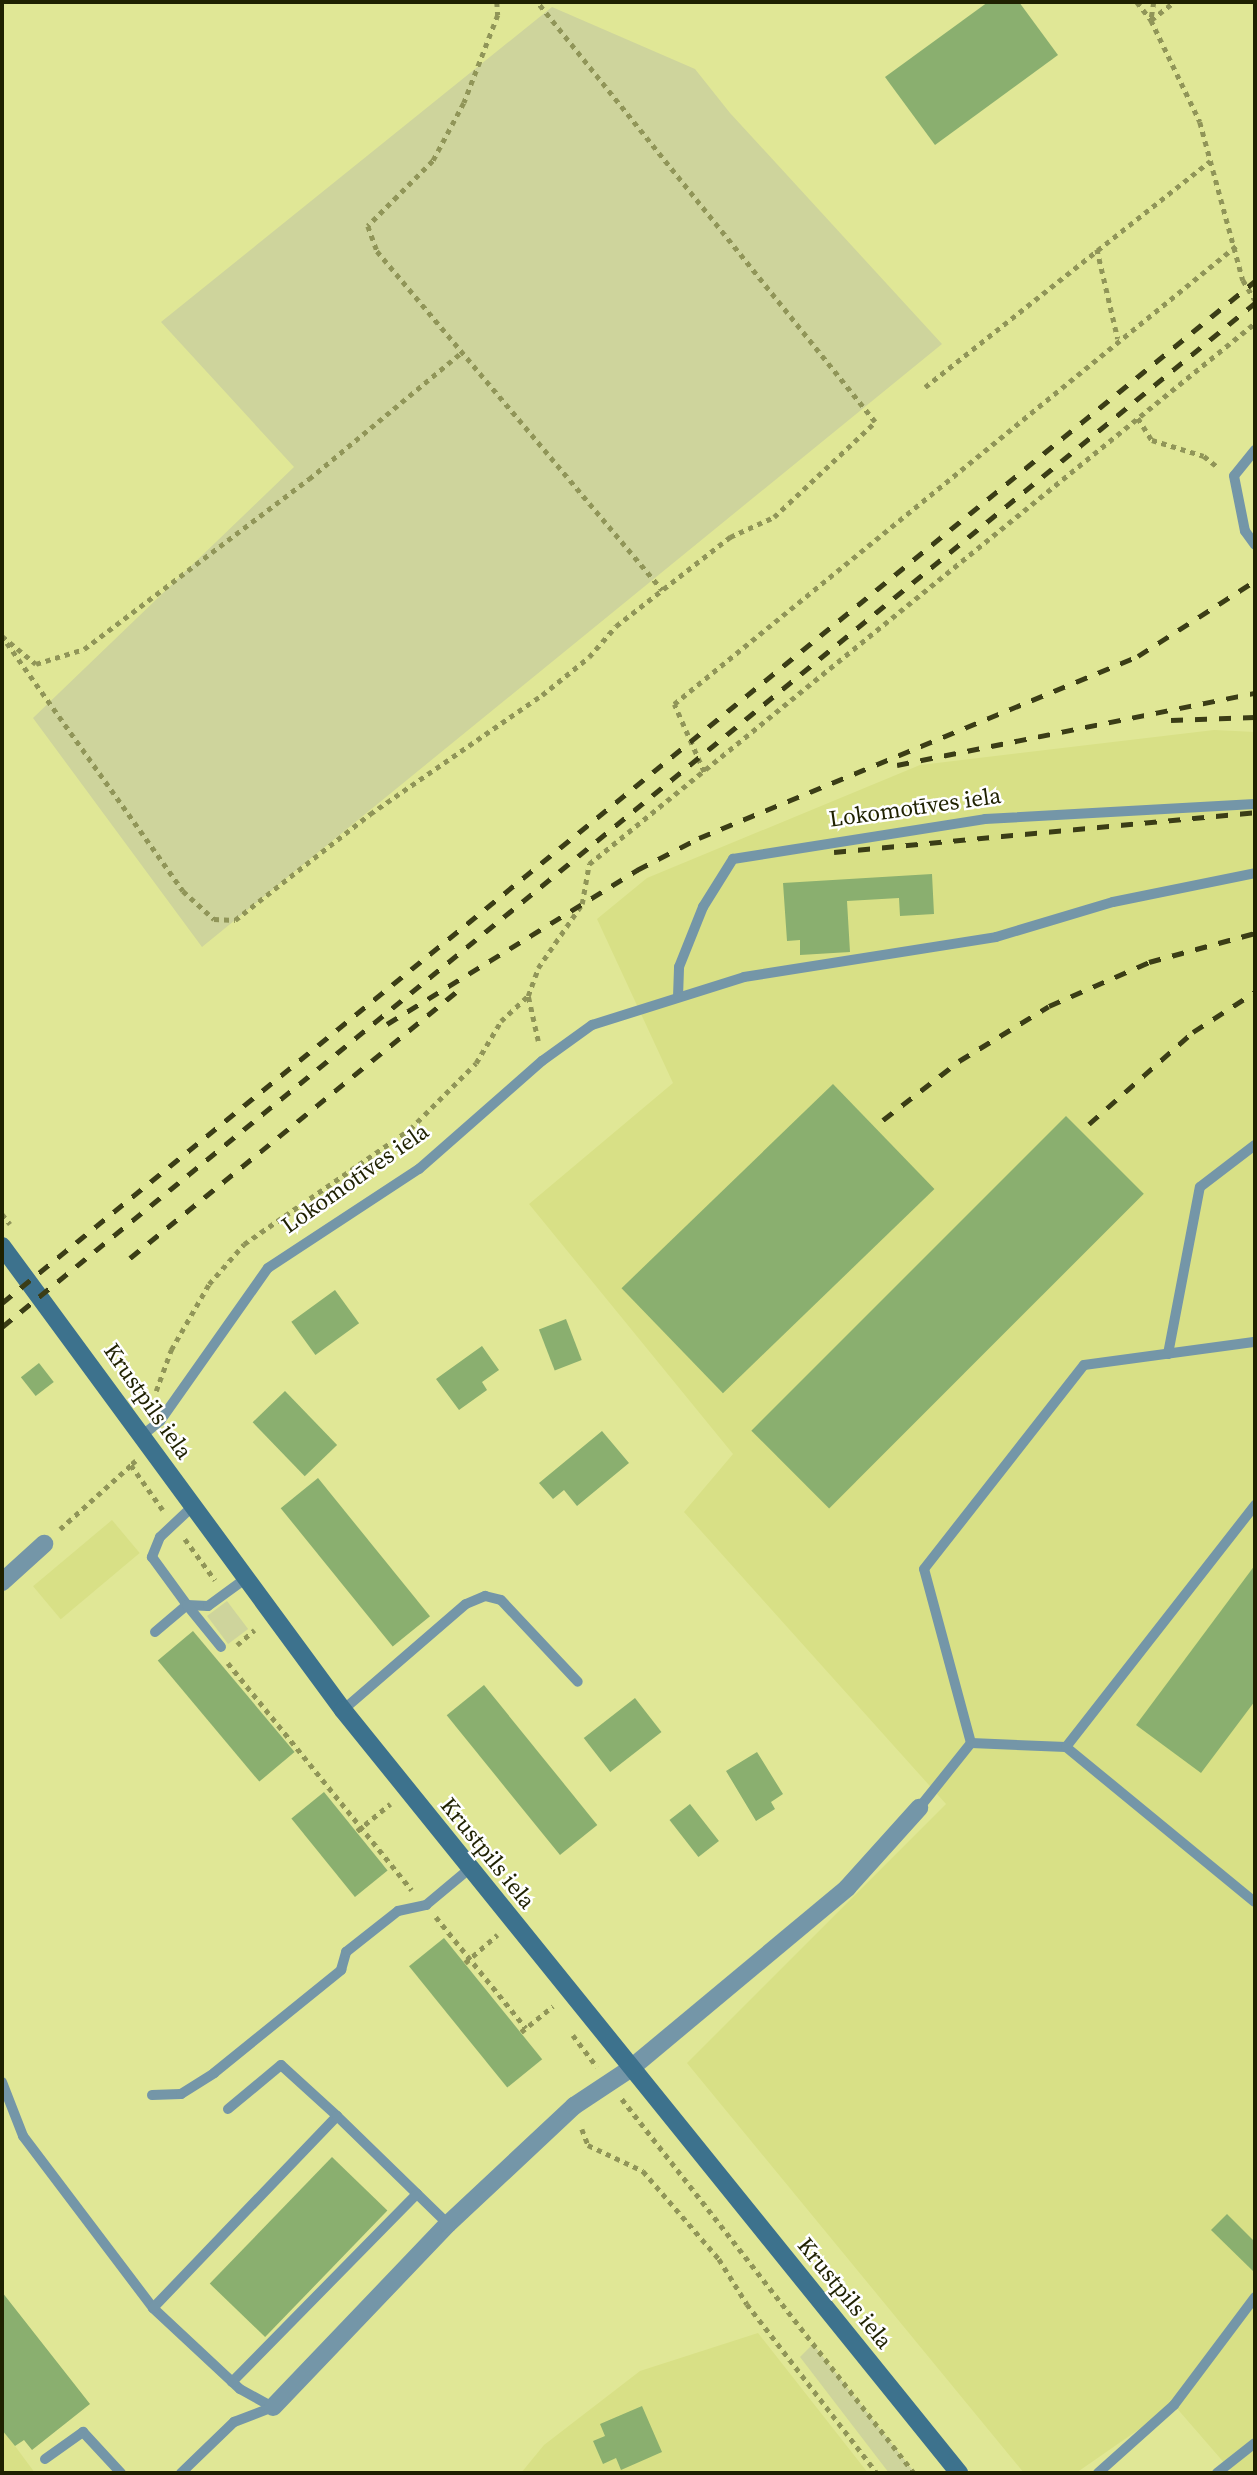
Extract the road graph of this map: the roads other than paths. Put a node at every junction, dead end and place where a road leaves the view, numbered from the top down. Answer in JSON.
{"nodes":[{"id":1,"x":1255,"y":450,"type":"edge"},
{"id":2,"x":1255,"y":545,"type":"edge"},
{"id":3,"x":1255,"y":804,"type":"edge"},
{"id":4,"x":1255,"y":873,"type":"edge"},
{"id":5,"x":678,"y":997,"type":"junction"},
{"id":6,"x":1255,"y":1145,"type":"edge"},
{"id":7,"x":2,"y":1246,"type":"edge"},
{"id":8,"x":1255,"y":1342,"type":"edge"},
{"id":9,"x":1168,"y":1354,"type":"junction"},
{"id":10,"x":144,"y":1434,"type":"junction"},
{"id":11,"x":1255,"y":1505,"type":"edge"},
{"id":12,"x":192,"y":1507,"type":"junction"},
{"id":13,"x":44,"y":1544,"type":"road end"},
{"id":14,"x":245,"y":1579,"type":"junction"},
{"id":15,"x":2,"y":1582,"type":"edge"},
{"id":16,"x":187,"y":1605,"type":"junction"},
{"id":17,"x":155,"y":1632,"type":"dead end"},
{"id":18,"x":221,"y":1647,"type":"road end"},
{"id":19,"x":578,"y":1682,"type":"dead end"},
{"id":20,"x":343,"y":1710,"type":"junction"},
{"id":21,"x":971,"y":1743,"type":"junction"},
{"id":22,"x":1066,"y":1747,"type":"junction"},
{"id":23,"x":919,"y":1808,"type":"joint"},
{"id":24,"x":469,"y":1870,"type":"junction"},
{"id":25,"x":1255,"y":1902,"type":"edge"},
{"id":26,"x":630,"y":2069,"type":"junction"},
{"id":27,"x":2,"y":2082,"type":"edge"},
{"id":28,"x":152,"y":2095,"type":"dead end"},
{"id":29,"x":228,"y":2109,"type":"dead end"},
{"id":30,"x":337,"y":2116,"type":"junction"},
{"id":31,"x":417,"y":2194,"type":"junction"},
{"id":32,"x":448,"y":2224,"type":"junction"},
{"id":33,"x":1255,"y":2297,"type":"edge"},
{"id":34,"x":153,"y":2308,"type":"junction"},
{"id":35,"x":232,"y":2382,"type":"junction"},
{"id":36,"x":272,"y":2407,"type":"junction"},
{"id":37,"x":1255,"y":2443,"type":"edge"},
{"id":38,"x":46,"y":2459,"type":"dead end"},
{"id":39,"x":121,"y":2473,"type":"edge"},
{"id":40,"x":181,"y":2473,"type":"edge"},
{"id":41,"x":959,"y":2473,"type":"edge"},
{"id":42,"x":1098,"y":2473,"type":"edge"},
{"id":43,"x":1217,"y":2473,"type":"edge"}],
"edges":[{"from":1,"to":2,"type":"lane"},
{"from":3,"to":5,"type":"lane","name":"Lokomotīves iela"},
{"from":4,"to":5,"type":"lane","name":"Lokomotīves iela"},
{"from":5,"to":10,"type":"lane","name":"Lokomotīves iela"},
{"from":6,"to":9,"type":"lane"},
{"from":7,"to":10,"type":"street","name":"Krustpils iela"},
{"from":8,"to":9,"type":"lane"},
{"from":9,"to":21,"type":"lane"},
{"from":10,"to":12,"type":"street","name":"Krustpils iela"},
{"from":11,"to":22,"type":"lane"},
{"from":12,"to":14,"type":"street","name":"Krustpils iela"},
{"from":12,"to":16,"type":"lane"},
{"from":13,"to":15,"type":"street"},
{"from":14,"to":16,"type":"lane"},
{"from":14,"to":20,"type":"street","name":"Krustpils iela"},
{"from":16,"to":17,"type":"lane"},
{"from":16,"to":18,"type":"lane"},
{"from":19,"to":20,"type":"lane"},
{"from":20,"to":24,"type":"street","name":"Krustpils iela"},
{"from":21,"to":22,"type":"lane"},
{"from":21,"to":23,"type":"lane"},
{"from":22,"to":25,"type":"lane"},
{"from":23,"to":26,"type":"street"},
{"from":24,"to":26,"type":"street","name":"Krustpils iela"},
{"from":24,"to":28,"type":"lane"},
{"from":26,"to":32,"type":"street"},
{"from":26,"to":41,"type":"street","name":"Krustpils iela"},
{"from":27,"to":34,"type":"lane"},
{"from":29,"to":30,"type":"lane"},
{"from":30,"to":31,"type":"lane"},
{"from":30,"to":34,"type":"lane"},
{"from":31,"to":32,"type":"lane"},
{"from":31,"to":35,"type":"lane"},
{"from":32,"to":36,"type":"street"},
{"from":33,"to":42,"type":"lane"},
{"from":34,"to":35,"type":"lane"},
{"from":35,"to":36,"type":"lane"},
{"from":36,"to":40,"type":"lane"},
{"from":37,"to":43,"type":"lane"},
{"from":38,"to":39,"type":"lane"}]}
